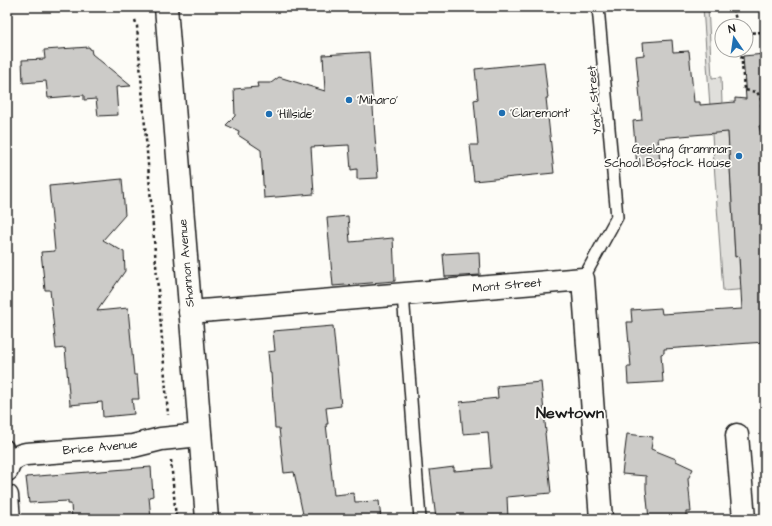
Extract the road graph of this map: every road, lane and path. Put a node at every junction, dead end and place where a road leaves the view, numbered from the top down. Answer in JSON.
{"nodes":[{"id":1,"x":166,"y":7,"type":"edge"},
{"id":2,"x":598,"y":7,"type":"edge"},
{"id":3,"x":733,"y":9,"type":"dead end"},
{"id":4,"x":736,"y":18,"type":"edge"},
{"id":5,"x":135,"y":20,"type":"dead end"},
{"id":6,"x":765,"y":32,"type":"edge"},
{"id":7,"x":754,"y":33,"type":"edge"},
{"id":8,"x":742,"y":58,"type":"edge"},
{"id":9,"x":763,"y":117,"type":"dead end"},
{"id":10,"x":583,"y":278,"type":"junction"},
{"id":11,"x":403,"y":294,"type":"junction"},
{"id":12,"x":190,"y":312,"type":"junction"},
{"id":13,"x":200,"y":435,"type":"junction"},
{"id":14,"x":737,"y":435,"type":"dead end"},
{"id":15,"x":169,"y":438,"type":"junction"},
{"id":16,"x":8,"y":459,"type":"edge"},
{"id":17,"x":7,"y":496,"type":"edge"},
{"id":18,"x":9,"y":519,"type":"edge"},
{"id":19,"x":176,"y":519,"type":"edge"},
{"id":20,"x":206,"y":519,"type":"edge"},
{"id":21,"x":420,"y":519,"type":"edge"},
{"id":22,"x":601,"y":519,"type":"edge"},
{"id":23,"x":744,"y":519,"type":"edge"}],
"edges":[{"from":1,"to":12,"type":"street","name":"Shannon Avenue"},
{"from":2,"to":10,"type":"lane","name":"York Street"},
{"from":3,"to":4,"type":"path"},
{"from":5,"to":15,"type":"path"},
{"from":6,"to":7,"type":"path"},
{"from":8,"to":9,"type":"path"},
{"from":10,"to":11,"type":"street","name":"Mont Street"},
{"from":10,"to":22,"type":"street"},
{"from":11,"to":12,"type":"street","name":"Mont Street"},
{"from":11,"to":21,"type":"lane"},
{"from":12,"to":13,"type":"street","name":"Shannon Avenue"},
{"from":13,"to":15,"type":"street","name":"Brice Avenue"},
{"from":13,"to":20,"type":"street","name":"Shannon Avenue"},
{"from":14,"to":23,"type":"street"},
{"from":15,"to":16,"type":"street","name":"Brice Avenue"},
{"from":15,"to":19,"type":"path"},
{"from":17,"to":18,"type":"street"}]}
